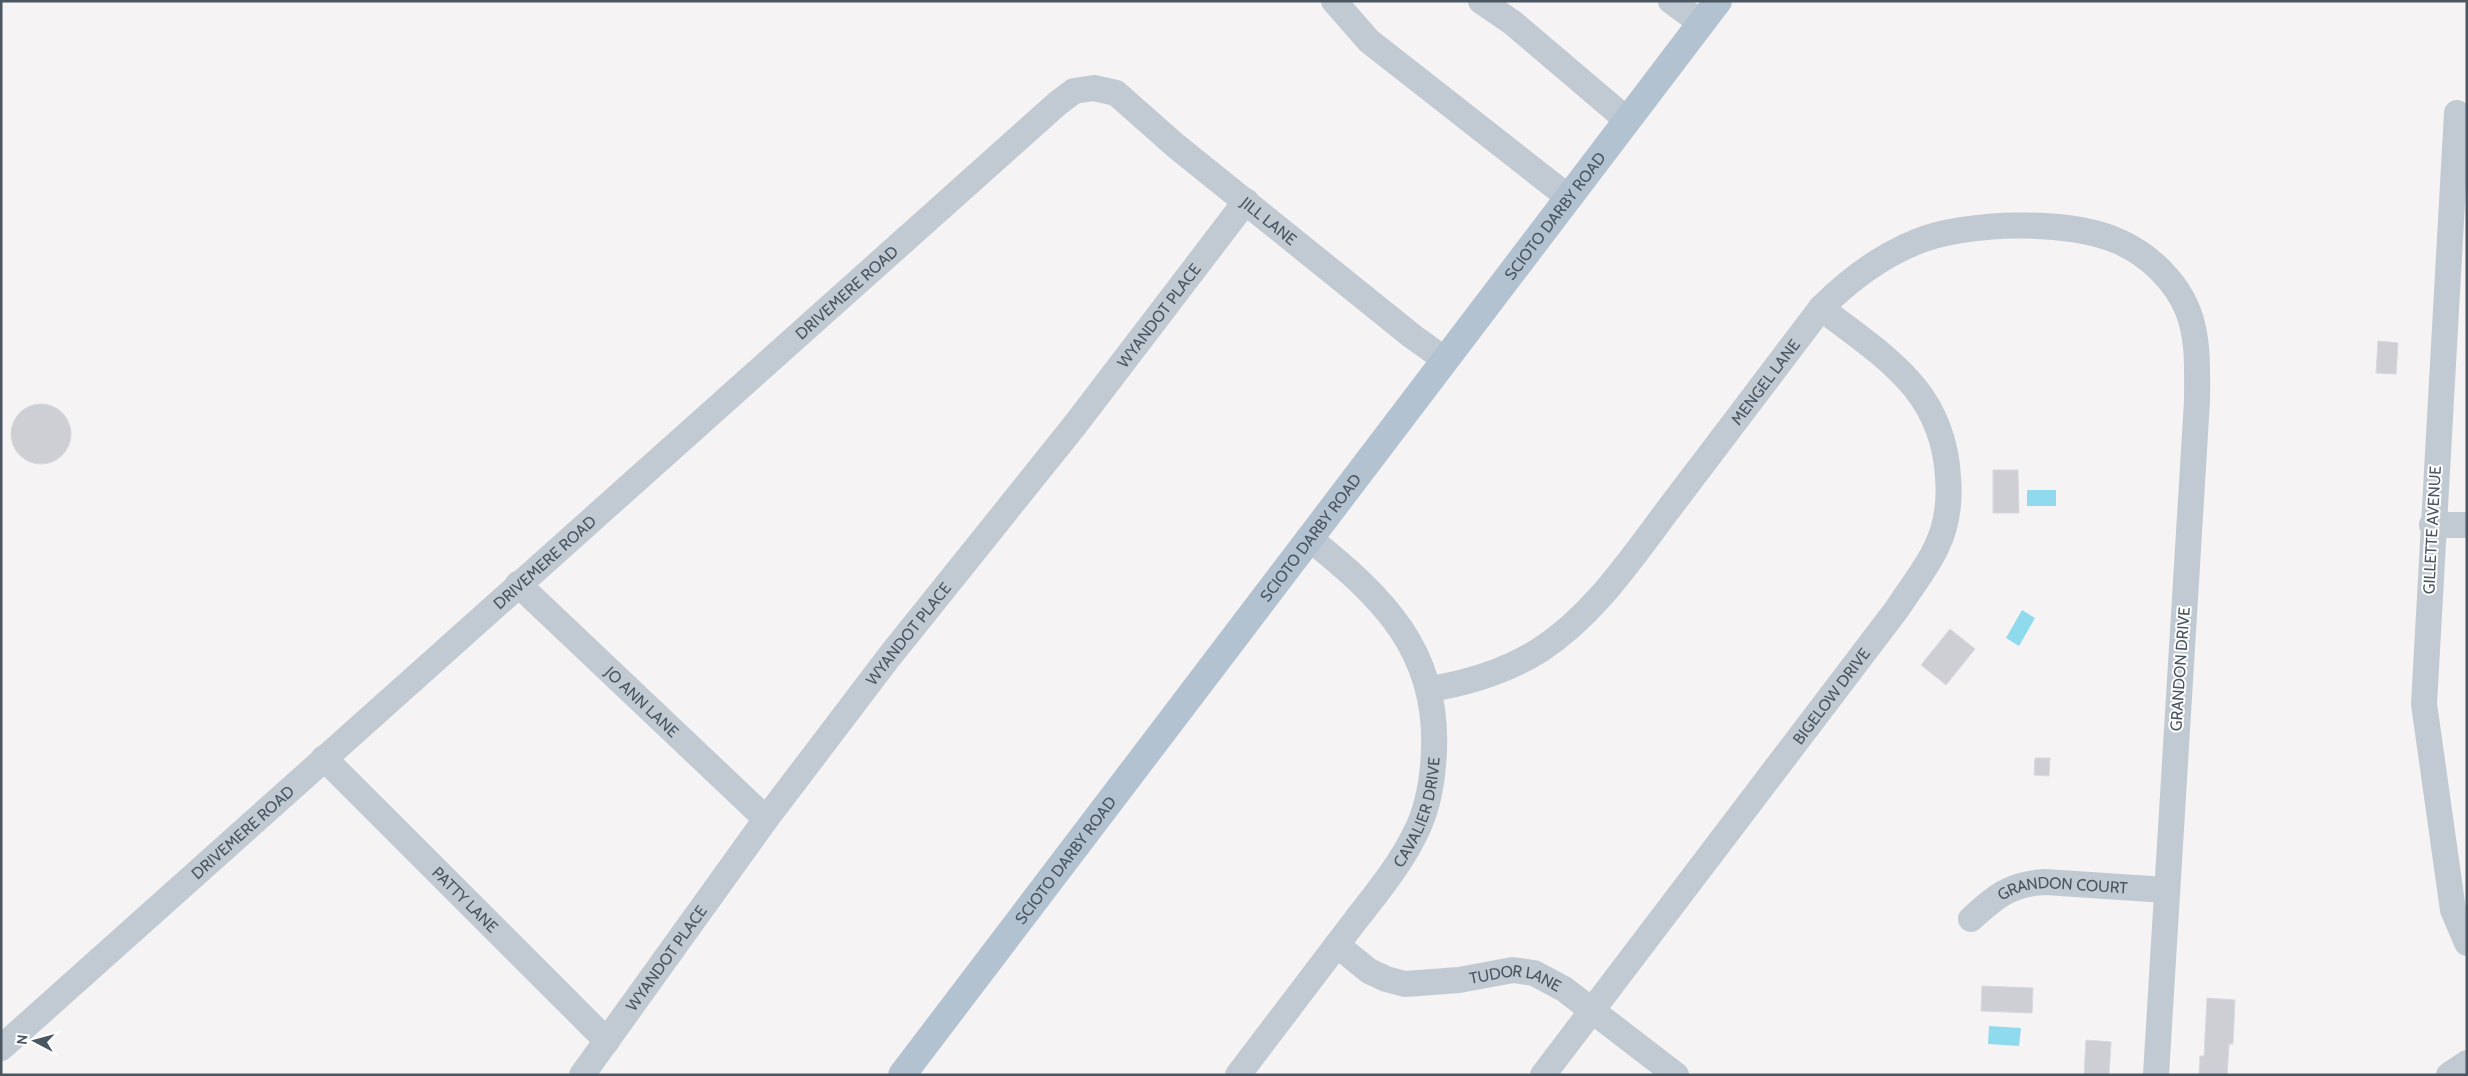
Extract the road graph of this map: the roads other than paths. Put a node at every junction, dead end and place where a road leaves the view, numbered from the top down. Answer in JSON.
{"nodes":[{"id":1,"x":1334,"y":1,"type":"edge"},
{"id":2,"x":1481,"y":1,"type":"edge"},
{"id":3,"x":1671,"y":1,"type":"edge"},
{"id":4,"x":1718,"y":1,"type":"edge"},
{"id":5,"x":1701,"y":23,"type":"junction"},
{"id":6,"x":1094,"y":88,"type":"joint"},
{"id":7,"x":2457,"y":113,"type":"dead end"},
{"id":8,"x":1627,"y":120,"type":"junction"},
{"id":9,"x":1568,"y":197,"type":"junction"},
{"id":10,"x":1246,"y":201,"type":"junction"},
{"id":11,"x":2162,"y":272,"type":"joint"},
{"id":12,"x":2456,"y":285,"type":"edge"},
{"id":13,"x":1820,"y":308,"type":"junction"},
{"id":14,"x":1444,"y":359,"type":"junction"},
{"id":15,"x":2432,"y":525,"type":"junction"},
{"id":16,"x":2467,"y":525,"type":"edge"},
{"id":17,"x":1310,"y":539,"type":"junction"},
{"id":18,"x":518,"y":584,"type":"junction"},
{"id":19,"x":1430,"y":689,"type":"junction"},
{"id":20,"x":324,"y":758,"type":"junction"},
{"id":21,"x":766,"y":819,"type":"junction"},
{"id":22,"x":2166,"y":890,"type":"junction"},
{"id":23,"x":1971,"y":919,"type":"dead end"},
{"id":24,"x":2467,"y":943,"type":"edge"},
{"id":25,"x":1337,"y":946,"type":"junction"},
{"id":26,"x":1592,"y":1012,"type":"junction"},
{"id":27,"x":607,"y":1041,"type":"junction"},
{"id":28,"x":1,"y":1048,"type":"edge"},
{"id":29,"x":2467,"y":1063,"type":"edge"},
{"id":30,"x":582,"y":1075,"type":"edge"},
{"id":31,"x":902,"y":1075,"type":"edge"},
{"id":32,"x":1238,"y":1075,"type":"edge"},
{"id":33,"x":1543,"y":1075,"type":"edge"},
{"id":34,"x":1676,"y":1075,"type":"edge"},
{"id":35,"x":2156,"y":1075,"type":"edge"},
{"id":36,"x":2448,"y":1075,"type":"edge"}],
"edges":[{"from":1,"to":9,"type":"street"},
{"from":2,"to":8,"type":"street"},
{"from":3,"to":5,"type":"street"},
{"from":4,"to":5,"type":"main road","name":"SCIOTO DARBY ROAD"},
{"from":5,"to":8,"type":"main road","name":"SCIOTO DARBY ROAD"},
{"from":6,"to":10,"type":"street","name":"JILL LANE"},
{"from":6,"to":18,"type":"street","name":"DRIVEMERE ROAD"},
{"from":7,"to":12,"type":"street","name":"GILLETTE AVENUE"},
{"from":8,"to":9,"type":"main road","name":"SCIOTO DARBY ROAD"},
{"from":9,"to":14,"type":"main road","name":"SCIOTO DARBY ROAD"},
{"from":10,"to":14,"type":"street","name":"JILL LANE"},
{"from":10,"to":21,"type":"street","name":"WYANDOT PLACE"},
{"from":11,"to":13,"type":"street","name":"MENGEL LANE"},
{"from":11,"to":22,"type":"street","name":"GRANDON DRIVE"},
{"from":12,"to":15,"type":"street","name":"GILLETTE AVENUE"},
{"from":13,"to":19,"type":"street","name":"MENGEL LANE"},
{"from":13,"to":26,"type":"street","name":"BIGELOW DRIVE"},
{"from":14,"to":17,"type":"main road","name":"SCIOTO DARBY ROAD"},
{"from":15,"to":16,"type":"street"},
{"from":15,"to":24,"type":"street","name":"GILLETTE AVENUE"},
{"from":17,"to":19,"type":"street","name":"CAVALIER DRIVE"},
{"from":17,"to":31,"type":"main road","name":"SCIOTO DARBY ROAD"},
{"from":18,"to":20,"type":"street","name":"DRIVEMERE ROAD"},
{"from":18,"to":21,"type":"street","name":"JO ANN LANE"},
{"from":19,"to":25,"type":"street","name":"CAVALIER DRIVE"},
{"from":20,"to":27,"type":"street","name":"PATTY LANE"},
{"from":20,"to":28,"type":"street","name":"DRIVEMERE ROAD"},
{"from":21,"to":27,"type":"street","name":"WYANDOT PLACE"},
{"from":22,"to":23,"type":"street","name":"GRANDON COURT"},
{"from":22,"to":35,"type":"street","name":"GRANDON DRIVE"},
{"from":25,"to":26,"type":"street","name":"TUDOR LANE"},
{"from":25,"to":32,"type":"street","name":"CAVALIER DRIVE"},
{"from":26,"to":33,"type":"street","name":"BIGELOW DRIVE"},
{"from":26,"to":34,"type":"street","name":"TUDOR LANE"},
{"from":27,"to":30,"type":"street","name":"WYANDOT PLACE"},
{"from":29,"to":36,"type":"street"}]}
